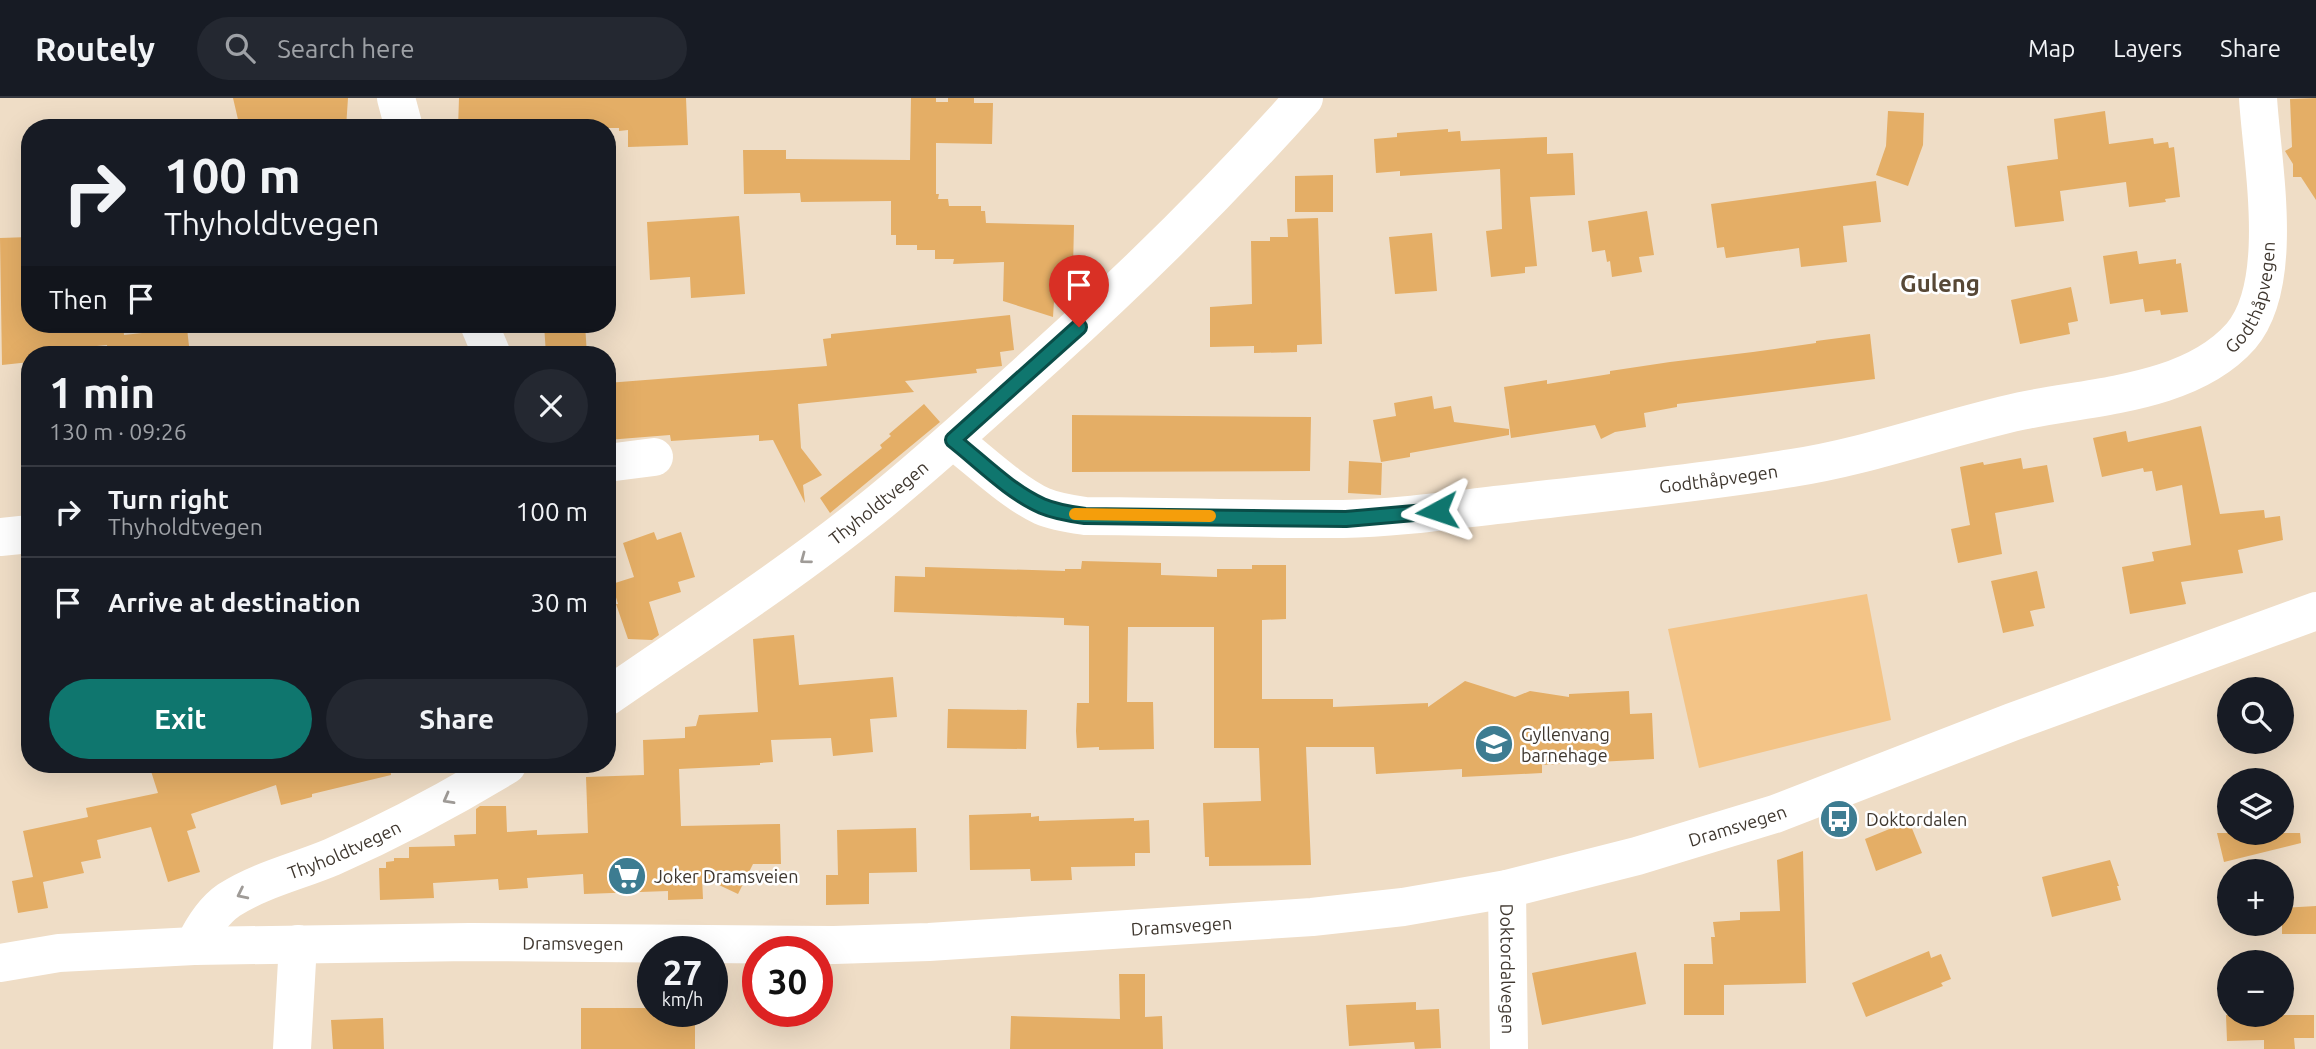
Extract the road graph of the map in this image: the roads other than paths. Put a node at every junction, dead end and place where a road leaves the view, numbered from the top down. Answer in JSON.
{"nodes":[{"id":1,"x":396,"y":98,"type":"edge"},
{"id":2,"x":1304,"y":98,"type":"edge"},
{"id":3,"x":2258,"y":98,"type":"edge"},
{"id":4,"x":402,"y":119,"type":"edge"},
{"id":5,"x":953,"y":440,"type":"junction"},
{"id":6,"x":654,"y":457,"type":"dead end"},
{"id":7,"x":616,"y":462,"type":"edge"},
{"id":8,"x":21,"y":535,"type":"edge"},
{"id":9,"x":0,"y":537,"type":"edge"},
{"id":10,"x":2316,"y":611,"type":"edge"},
{"id":11,"x":616,"y":691,"type":"edge"},
{"id":12,"x":493,"y":773,"type":"edge"},
{"id":13,"x":1507,"y":889,"type":"junction"},
{"id":14,"x":298,"y":944,"type":"junction"},
{"id":15,"x":194,"y":946,"type":"junction"},
{"id":16,"x":0,"y":962,"type":"edge"},
{"id":17,"x":292,"y":1049,"type":"edge"},
{"id":18,"x":1509,"y":1049,"type":"edge"}],
"edges":[{"from":1,"to":4,"type":"street"},
{"from":2,"to":5,"type":"street","name":"Thyholdtvegen"},
{"from":3,"to":5,"type":"street","name":"Godthåpvegen"},
{"from":5,"to":11,"type":"street","name":"Thyholdtvegen","one_way":true},
{"from":6,"to":7,"type":"street"},
{"from":8,"to":9,"type":"street"},
{"from":10,"to":13,"type":"street","name":"Dramsvegen"},
{"from":12,"to":15,"type":"street","name":"Thyholdtvegen","one_way":true},
{"from":13,"to":14,"type":"street","name":"Dramsvegen"},
{"from":13,"to":18,"type":"street","name":"Doktordalvegen"},
{"from":14,"to":15,"type":"street","name":"Dramsvegen"},
{"from":14,"to":17,"type":"street"},
{"from":15,"to":16,"type":"street","name":"Dramsvegen"}]}
